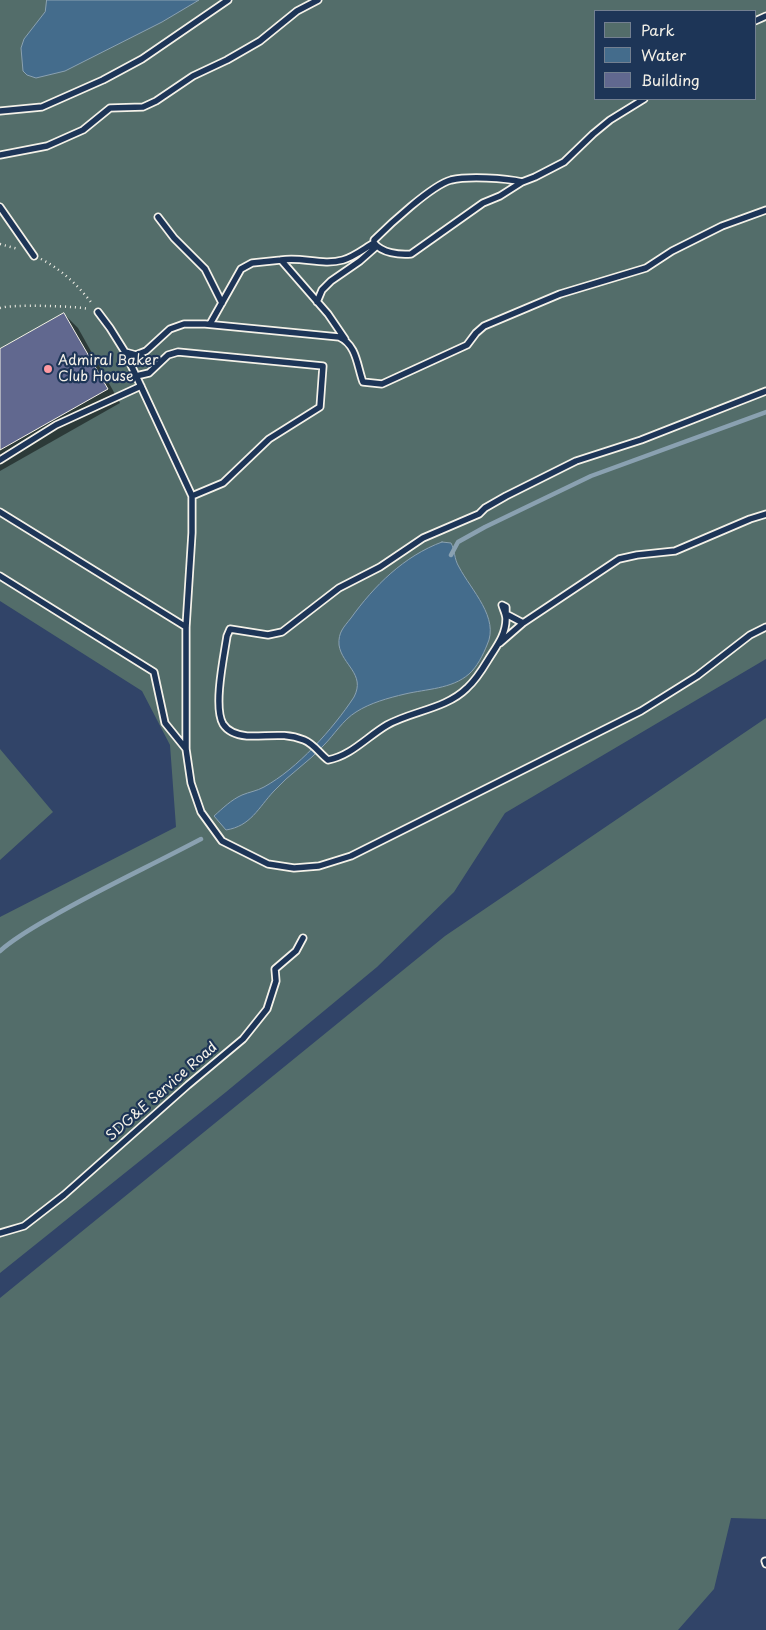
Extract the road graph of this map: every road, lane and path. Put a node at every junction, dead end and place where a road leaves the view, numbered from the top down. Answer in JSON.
{"nodes":[{"id":1,"x":228,"y":0,"type":"edge"},
{"id":2,"x":318,"y":0,"type":"edge"},
{"id":3,"x":642,"y":100,"type":"edge"},
{"id":4,"x":0,"y":111,"type":"edge"},
{"id":5,"x":0,"y":155,"type":"edge"},
{"id":6,"x":522,"y":182,"type":"junction"},
{"id":7,"x":0,"y":207,"type":"edge"},
{"id":8,"x":766,"y":210,"type":"edge"},
{"id":9,"x":158,"y":217,"type":"dead end"},
{"id":10,"x":0,"y":244,"type":"edge"},
{"id":11,"x":376,"y":244,"type":"junction"},
{"id":12,"x":34,"y":256,"type":"junction"},
{"id":13,"x":281,"y":260,"type":"junction"},
{"id":14,"x":318,"y":302,"type":"junction"},
{"id":15,"x":222,"y":303,"type":"junction"},
{"id":16,"x":0,"y":308,"type":"edge"},
{"id":17,"x":98,"y":312,"type":"junction"},
{"id":18,"x":210,"y":324,"type":"junction"},
{"id":19,"x":347,"y":340,"type":"junction"},
{"id":20,"x":125,"y":352,"type":"junction"},
{"id":21,"x":136,"y":376,"type":"junction"},
{"id":22,"x":141,"y":386,"type":"junction"},
{"id":23,"x":766,"y":391,"type":"edge"},
{"id":24,"x":0,"y":460,"type":"edge"},
{"id":25,"x":192,"y":496,"type":"junction"},
{"id":26,"x":0,"y":512,"type":"edge"},
{"id":27,"x":766,"y":514,"type":"edge"},
{"id":28,"x":0,"y":576,"type":"edge"},
{"id":29,"x":522,"y":623,"type":"junction"},
{"id":30,"x":186,"y":627,"type":"junction"},
{"id":31,"x":766,"y":627,"type":"edge"},
{"id":32,"x":500,"y":643,"type":"junction"},
{"id":33,"x":186,"y":749,"type":"junction"},
{"id":34,"x":303,"y":938,"type":"dead end"},
{"id":35,"x":0,"y":1233,"type":"edge"}],
"edges":[{"from":1,"to":4,"type":"lane"},
{"from":2,"to":5,"type":"lane"},
{"from":3,"to":6,"type":"lane"},
{"from":6,"to":11,"type":"lane"},
{"from":6,"to":11,"type":"lane"},
{"from":7,"to":12,"type":"lane"},
{"from":8,"to":19,"type":"lane"},
{"from":9,"to":15,"type":"lane"},
{"from":10,"to":12,"type":"path"},
{"from":11,"to":13,"type":"lane"},
{"from":11,"to":14,"type":"lane"},
{"from":12,"to":17,"type":"path"},
{"from":13,"to":14,"type":"lane"},
{"from":13,"to":15,"type":"lane"},
{"from":14,"to":19,"type":"lane"},
{"from":15,"to":18,"type":"lane"},
{"from":16,"to":17,"type":"path"},
{"from":17,"to":20,"type":"lane"},
{"from":18,"to":19,"type":"lane"},
{"from":18,"to":20,"type":"lane"},
{"from":20,"to":21,"type":"lane"},
{"from":21,"to":22,"type":"lane"},
{"from":21,"to":25,"type":"lane"},
{"from":22,"to":24,"type":"lane"},
{"from":22,"to":25,"type":"lane"},
{"from":23,"to":32,"type":"lane"},
{"from":25,"to":30,"type":"lane"},
{"from":26,"to":30,"type":"lane"},
{"from":27,"to":29,"type":"lane"},
{"from":28,"to":33,"type":"lane"},
{"from":29,"to":32,"type":"lane"},
{"from":29,"to":32,"type":"lane"},
{"from":30,"to":33,"type":"lane"},
{"from":31,"to":33,"type":"lane"},
{"from":34,"to":35,"type":"lane","name":"SDG&E Service Road"}]}
